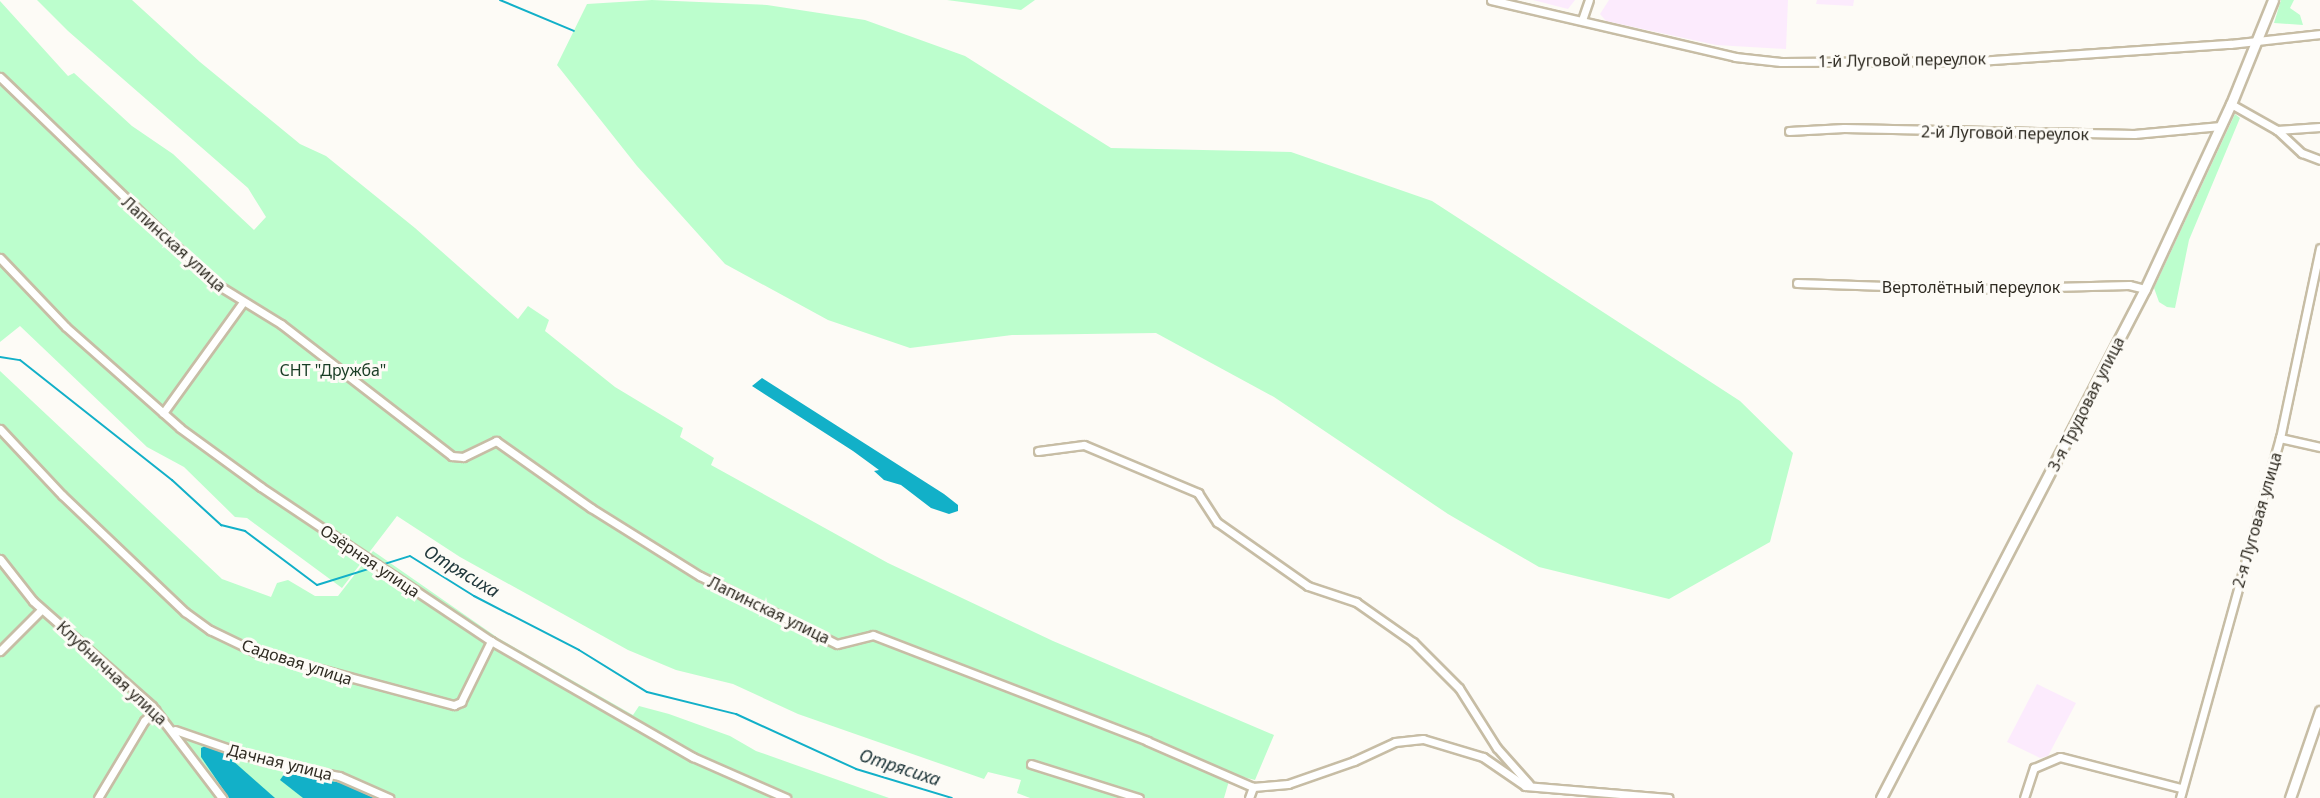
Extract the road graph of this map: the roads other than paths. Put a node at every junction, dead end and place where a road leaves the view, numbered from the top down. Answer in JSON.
{"nodes":[{"id":1,"x":1491,"y":0,"type":"edge"},
{"id":2,"x":1589,"y":0,"type":"edge"},
{"id":3,"x":2273,"y":0,"type":"edge"},
{"id":4,"x":1582,"y":20,"type":"junction"},
{"id":5,"x":2320,"y":34,"type":"edge"},
{"id":6,"x":2256,"y":41,"type":"junction"},
{"id":7,"x":0,"y":77,"type":"edge"},
{"id":8,"x":2231,"y":105,"type":"junction"},
{"id":9,"x":2221,"y":126,"type":"junction"},
{"id":10,"x":2320,"y":128,"type":"edge"},
{"id":11,"x":2277,"y":130,"type":"junction"},
{"id":12,"x":1789,"y":131,"type":"dead end"},
{"id":13,"x":2320,"y":160,"type":"edge"},
{"id":14,"x":2320,"y":248,"type":"edge"},
{"id":15,"x":0,"y":258,"type":"edge"},
{"id":16,"x":1797,"y":284,"type":"dead end"},
{"id":17,"x":2145,"y":290,"type":"junction"},
{"id":18,"x":243,"y":302,"type":"junction"},
{"id":19,"x":163,"y":413,"type":"junction"},
{"id":20,"x":0,"y":429,"type":"edge"},
{"id":21,"x":2280,"y":438,"type":"junction"},
{"id":22,"x":2320,"y":447,"type":"edge"},
{"id":23,"x":1038,"y":451,"type":"dead end"},
{"id":24,"x":0,"y":559,"type":"edge"},
{"id":25,"x":42,"y":609,"type":"junction"},
{"id":26,"x":491,"y":641,"type":"junction"},
{"id":27,"x":0,"y":651,"type":"edge"},
{"id":28,"x":155,"y":710,"type":"junction"},
{"id":29,"x":2320,"y":711,"type":"edge"},
{"id":30,"x":171,"y":728,"type":"junction"},
{"id":31,"x":1031,"y":764,"type":"dead end"},
{"id":32,"x":1253,"y":788,"type":"junction"},
{"id":33,"x":1533,"y":788,"type":"junction"},
{"id":34,"x":2181,"y":789,"type":"junction"},
{"id":35,"x":98,"y":798,"type":"edge"},
{"id":36,"x":222,"y":798,"type":"edge"},
{"id":37,"x":389,"y":798,"type":"edge"},
{"id":38,"x":786,"y":798,"type":"edge"},
{"id":39,"x":1139,"y":798,"type":"edge"},
{"id":40,"x":1249,"y":798,"type":"edge"},
{"id":41,"x":1668,"y":798,"type":"edge"},
{"id":42,"x":1881,"y":798,"type":"edge"},
{"id":43,"x":2024,"y":798,"type":"edge"},
{"id":44,"x":2180,"y":798,"type":"edge"},
{"id":45,"x":2290,"y":798,"type":"edge"}],
"edges":[{"from":1,"to":4,"type":"street","name":"1-й Луговой переулок"},
{"from":2,"to":4,"type":"street"},
{"from":3,"to":6,"type":"street","name":"3-я Трудовая улица"},
{"from":4,"to":6,"type":"street","name":"1-й Луговой переулок"},
{"from":5,"to":6,"type":"street","name":"1-й Луговой переулок"},
{"from":6,"to":8,"type":"street","name":"3-я Трудовая улица"},
{"from":7,"to":18,"type":"street","name":"Лапинская улица"},
{"from":8,"to":9,"type":"street","name":"3-я Трудовая улица"},
{"from":8,"to":11,"type":"street"},
{"from":9,"to":12,"type":"street","name":"2-й Луговой переулок"},
{"from":9,"to":17,"type":"street","name":"3-я Трудовая улица"},
{"from":10,"to":11,"type":"street"},
{"from":11,"to":13,"type":"street"},
{"from":14,"to":21,"type":"street","name":"2-я Луговая улица"},
{"from":15,"to":19,"type":"street","name":"Озёрная улица"},
{"from":16,"to":17,"type":"street","name":"Вертолётный переулок"},
{"from":17,"to":42,"type":"street","name":"3-я Трудовая улица"},
{"from":18,"to":19,"type":"street"},
{"from":18,"to":32,"type":"street","name":"Лапинская улица"},
{"from":19,"to":26,"type":"street","name":"Озёрная улица"},
{"from":20,"to":26,"type":"street","name":"Садовая улица"},
{"from":21,"to":22,"type":"street"},
{"from":21,"to":34,"type":"street","name":"2-я Луговая улица"},
{"from":23,"to":33,"type":"street"},
{"from":24,"to":25,"type":"street","name":"Клубничная улица"},
{"from":25,"to":27,"type":"street"},
{"from":25,"to":28,"type":"street","name":"Клубничная улица"},
{"from":26,"to":38,"type":"street","name":"Озёрная улица"},
{"from":28,"to":30,"type":"street","name":"Клубничная улица"},
{"from":28,"to":35,"type":"street"},
{"from":29,"to":45,"type":"street"},
{"from":30,"to":36,"type":"street","name":"Клубничная улица"},
{"from":30,"to":37,"type":"street","name":"Дачная улица"},
{"from":31,"to":39,"type":"street"},
{"from":32,"to":33,"type":"street"},
{"from":32,"to":40,"type":"street"},
{"from":33,"to":41,"type":"street"},
{"from":34,"to":43,"type":"street"},
{"from":34,"to":44,"type":"street","name":"2-я Луговая улица"}]}
